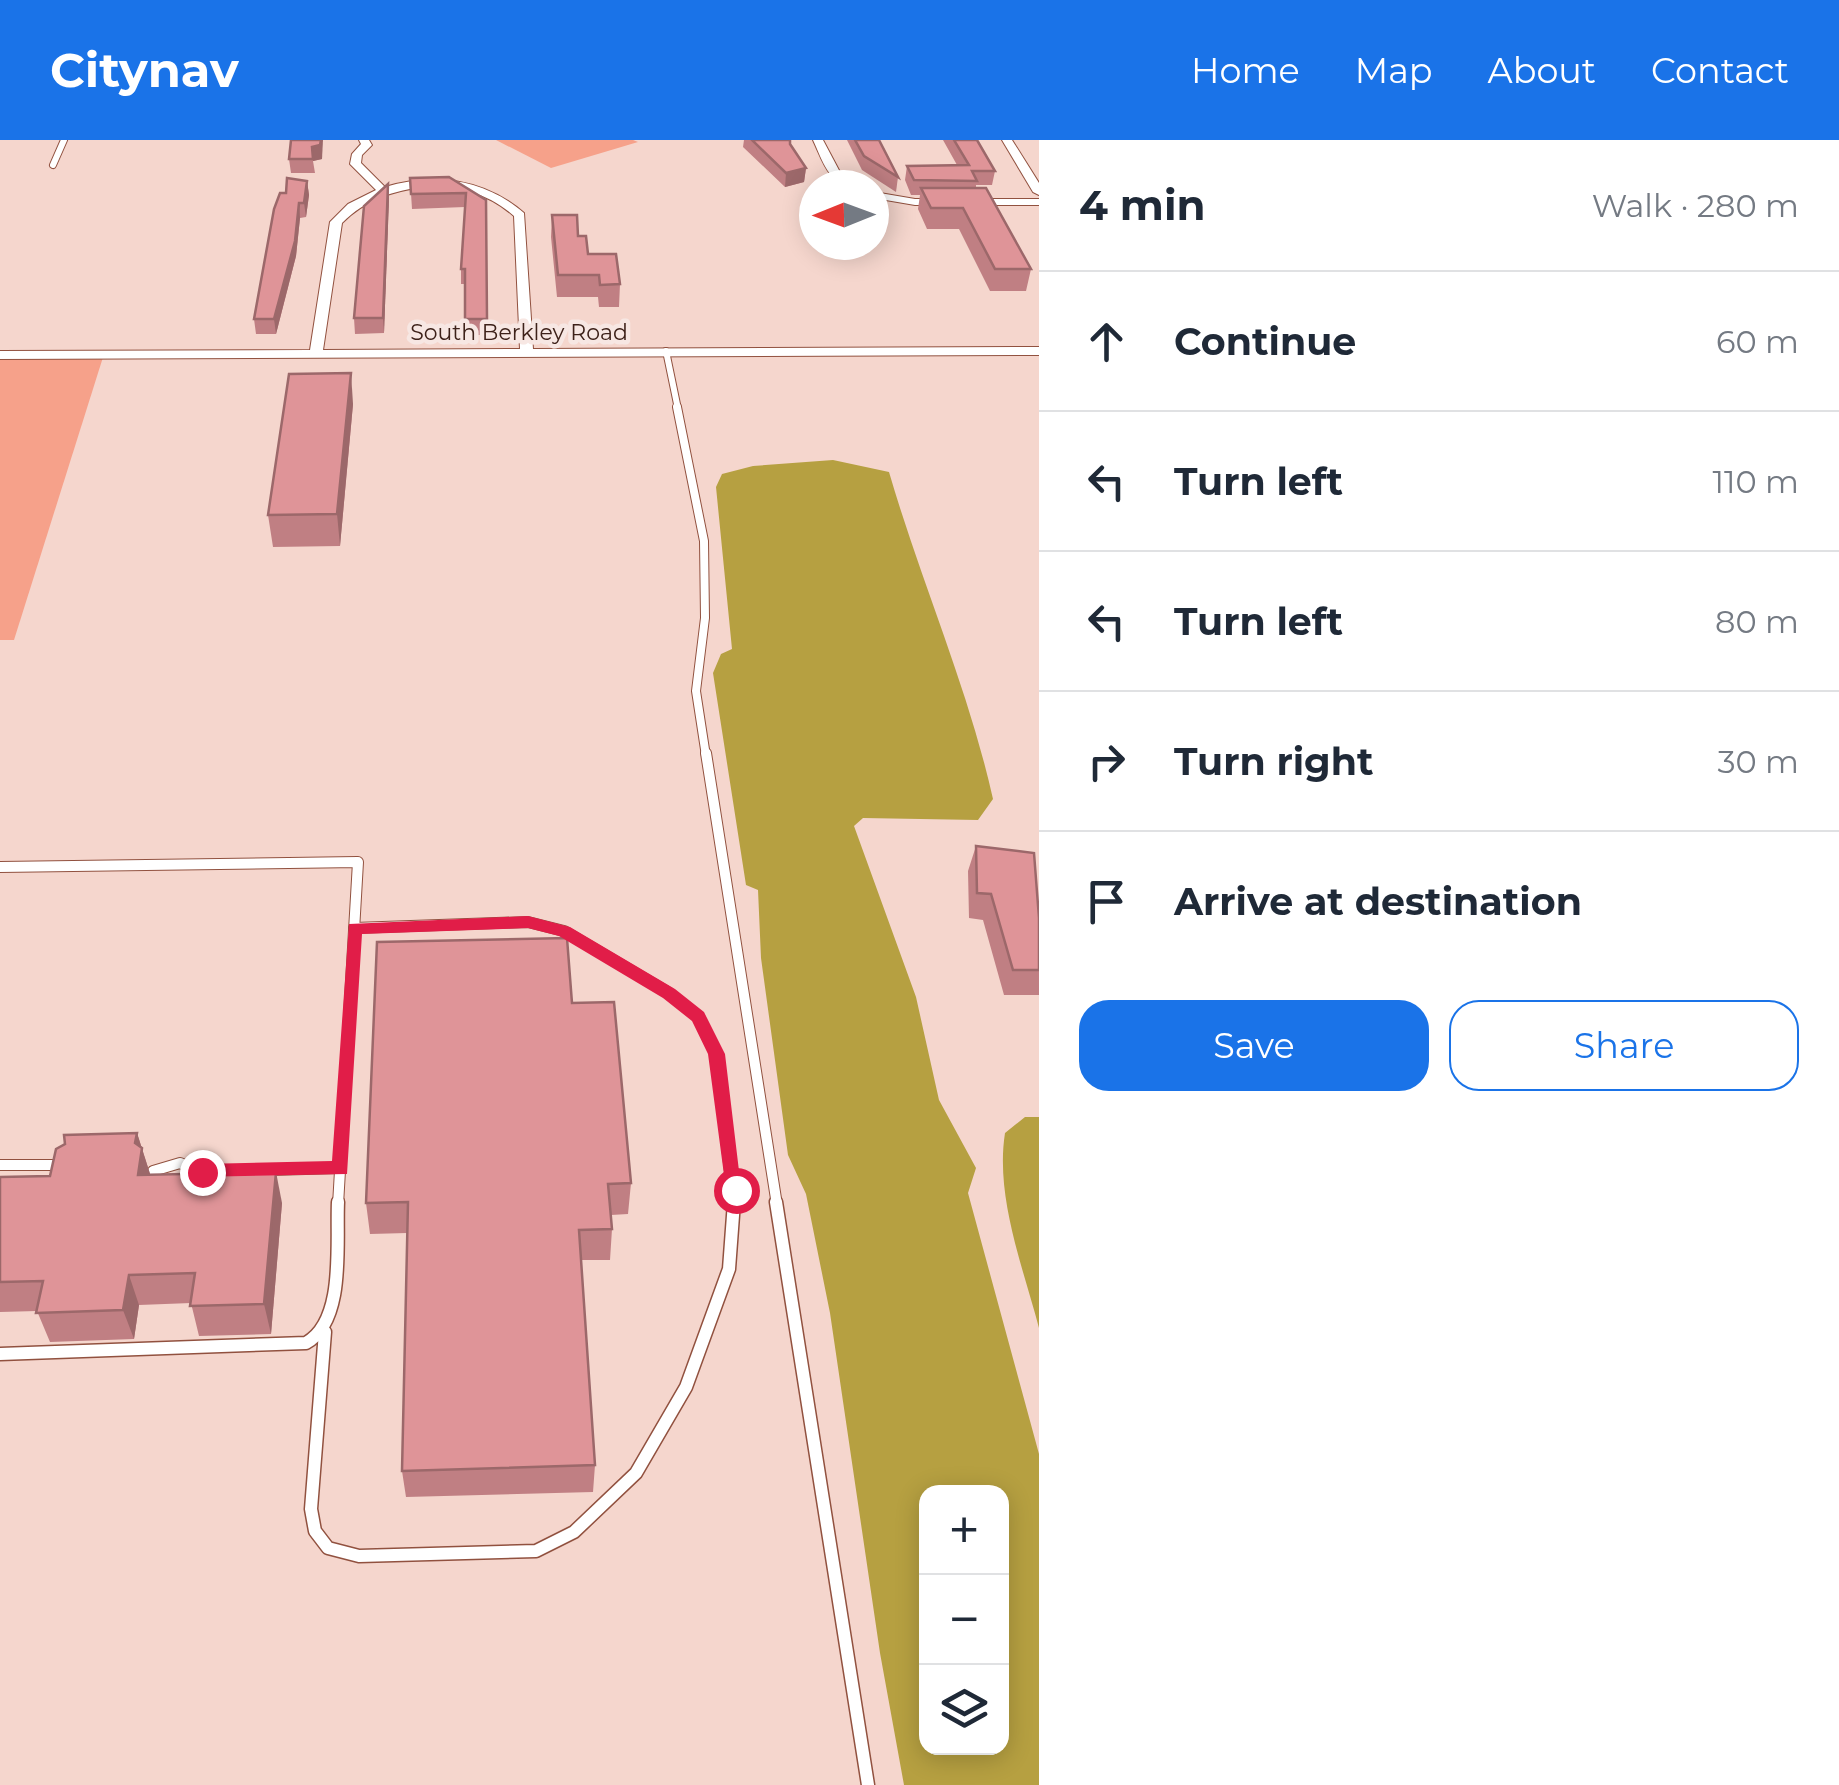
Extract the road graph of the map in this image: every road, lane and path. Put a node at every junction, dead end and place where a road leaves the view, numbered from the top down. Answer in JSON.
{"nodes":[{"id":1,"x":64,"y":140,"type":"edge"},
{"id":2,"x":364,"y":140,"type":"edge"},
{"id":3,"x":818,"y":140,"type":"edge"},
{"id":4,"x":1007,"y":140,"type":"edge"},
{"id":5,"x":52,"y":165,"type":"dead end"},
{"id":6,"x":833,"y":170,"type":"edge"},
{"id":7,"x":382,"y":191,"type":"junction"},
{"id":8,"x":1039,"y":192,"type":"edge"},
{"id":9,"x":889,"y":198,"type":"edge"},
{"id":10,"x":1039,"y":202,"type":"edge"},
{"id":11,"x":666,"y":351,"type":"junction"},
{"id":12,"x":1039,"y":351,"type":"edge"},
{"id":13,"x":527,"y":352,"type":"junction"},
{"id":14,"x":316,"y":354,"type":"junction"},
{"id":15,"x":0,"y":355,"type":"edge"},
{"id":16,"x":0,"y":867,"type":"edge"},
{"id":17,"x":354,"y":928,"type":"junction"},
{"id":18,"x":0,"y":1165,"type":"edge"},
{"id":19,"x":340,"y":1168,"type":"junction"},
{"id":20,"x":69,"y":1172,"type":"edge"},
{"id":21,"x":153,"y":1172,"type":"edge"},
{"id":22,"x":325,"y":1332,"type":"junction"},
{"id":23,"x":0,"y":1354,"type":"edge"},
{"id":24,"x":868,"y":1785,"type":"edge"}],
"edges":[{"from":1,"to":5,"type":"lane"},
{"from":2,"to":7,"type":"street"},
{"from":3,"to":6,"type":"street"},
{"from":4,"to":8,"type":"street"},
{"from":7,"to":13,"type":"street"},
{"from":7,"to":14,"type":"street"},
{"from":9,"to":10,"type":"street"},
{"from":11,"to":12,"type":"street","name":"South Berkley Road"},
{"from":11,"to":13,"type":"street","name":"South Berkley Road"},
{"from":11,"to":24,"type":"lane"},
{"from":13,"to":14,"type":"street","name":"South Berkley Road"},
{"from":14,"to":15,"type":"street","name":"South Berkley Road"},
{"from":16,"to":17,"type":"lane"},
{"from":17,"to":19,"type":"lane"},
{"from":17,"to":22,"type":"lane"},
{"from":18,"to":20,"type":"lane"},
{"from":19,"to":21,"type":"lane"},
{"from":19,"to":22,"type":"lane"},
{"from":22,"to":23,"type":"lane"}]}
